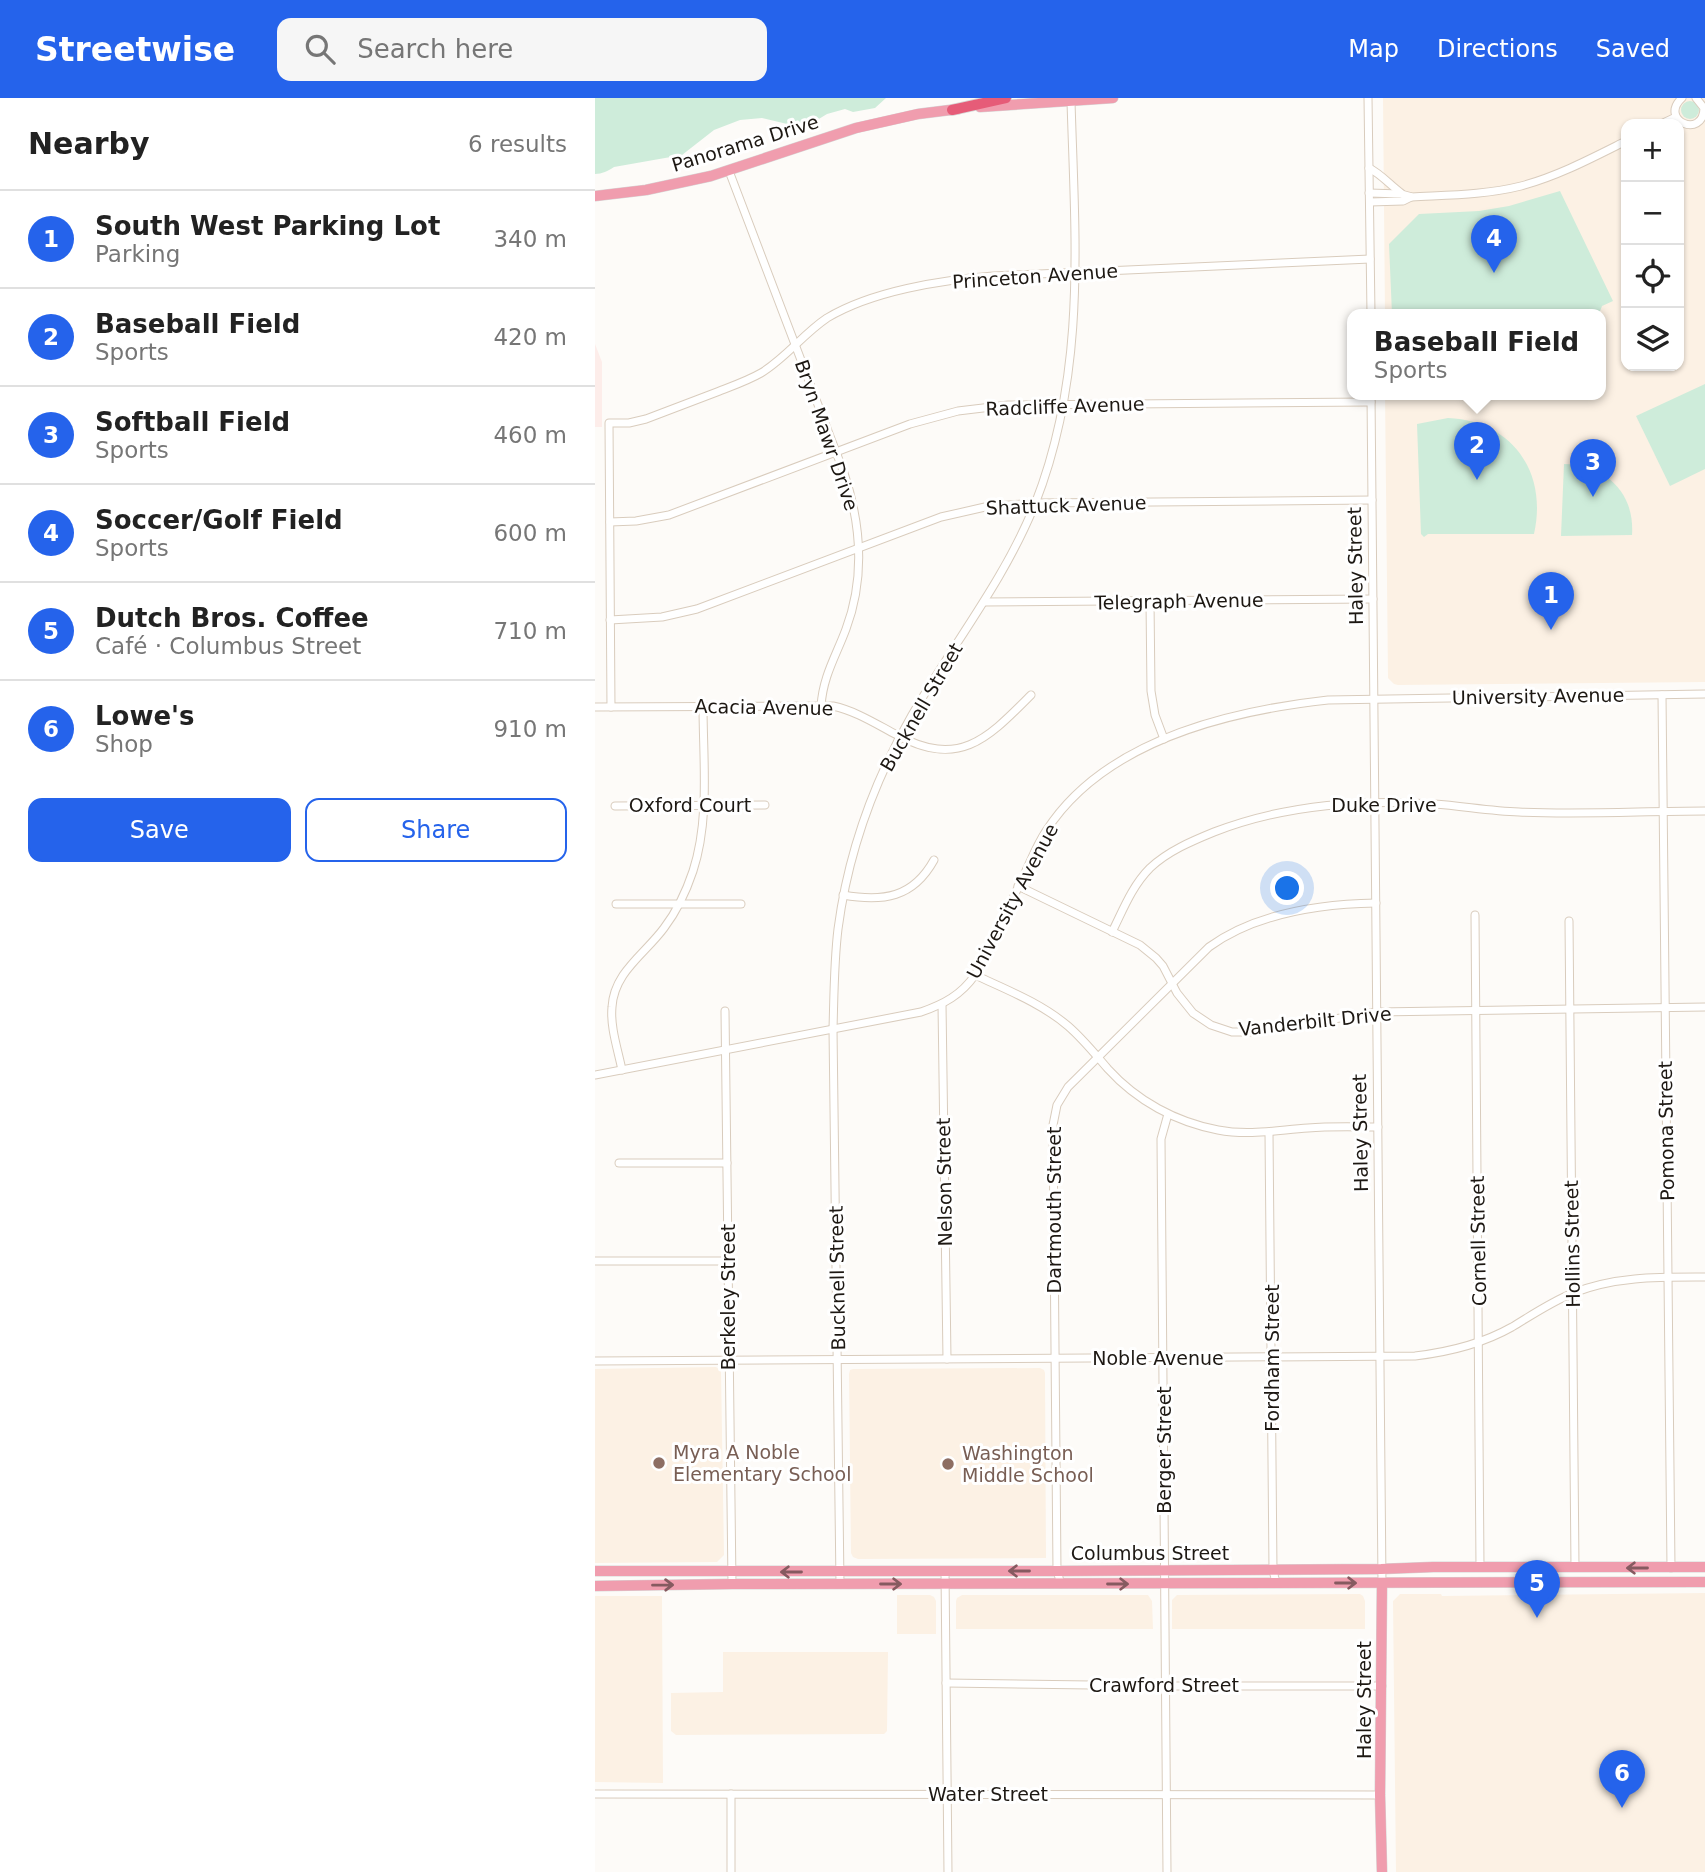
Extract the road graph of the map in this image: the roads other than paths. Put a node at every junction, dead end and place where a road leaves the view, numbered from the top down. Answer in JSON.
{"nodes":[{"id":1,"x":1006,"y":98,"type":"edge"},
{"id":2,"x":1112,"y":98,"type":"edge"},
{"id":3,"x":1368,"y":98,"type":"edge"},
{"id":4,"x":1682,"y":98,"type":"edge"},
{"id":5,"x":1696,"y":98,"type":"edge"},
{"id":6,"x":1071,"y":101,"type":"junction"},
{"id":7,"x":952,"y":110,"type":"junction"},
{"id":8,"x":1676,"y":117,"type":"junction"},
{"id":9,"x":1672,"y":119,"type":"edge"},
{"id":10,"x":1621,"y":143,"type":"edge"},
{"id":11,"x":1369,"y":168,"type":"junction"},
{"id":12,"x":729,"y":171,"type":"junction"},
{"id":13,"x":1370,"y":193,"type":"junction"},
{"id":14,"x":1401,"y":194,"type":"junction"},
{"id":15,"x":595,"y":195,"type":"edge"},
{"id":16,"x":1412,"y":197,"type":"junction"},
{"id":17,"x":1370,"y":202,"type":"junction"},
{"id":18,"x":1370,"y":259,"type":"junction"},
{"id":19,"x":1075,"y":272,"type":"junction"},
{"id":20,"x":1371,"y":309,"type":"edge"},
{"id":21,"x":795,"y":345,"type":"junction"},
{"id":22,"x":1347,"y":399,"type":"edge"},
{"id":23,"x":1371,"y":400,"type":"edge"},
{"id":24,"x":1064,"y":405,"type":"junction"},
{"id":25,"x":836,"y":452,"type":"junction"},
{"id":26,"x":1372,"y":500,"type":"junction"},
{"id":27,"x":1035,"y":503,"type":"junction"},
{"id":28,"x":610,"y":522,"type":"junction"},
{"id":29,"x":859,"y":549,"type":"junction"},
{"id":30,"x":1373,"y":599,"type":"junction"},
{"id":31,"x":1150,"y":601,"type":"junction"},
{"id":32,"x":984,"y":602,"type":"junction"},
{"id":33,"x":610,"y":620,"type":"junction"},
{"id":34,"x":1705,"y":694,"type":"edge"},
{"id":35,"x":1031,"y":695,"type":"dead end"},
{"id":36,"x":1662,"y":695,"type":"junction"},
{"id":37,"x":1375,"y":698,"type":"junction"},
{"id":38,"x":595,"y":706,"type":"edge"},
{"id":39,"x":611,"y":706,"type":"junction"},
{"id":40,"x":703,"y":706,"type":"junction"},
{"id":41,"x":821,"y":706,"type":"junction"},
{"id":42,"x":900,"y":737,"type":"junction"},
{"id":43,"x":1164,"y":739,"type":"junction"},
{"id":44,"x":1375,"y":803,"type":"junction"},
{"id":45,"x":703,"y":805,"type":"junction"},
{"id":46,"x":765,"y":805,"type":"dead end"},
{"id":47,"x":615,"y":806,"type":"dead end"},
{"id":48,"x":1663,"y":811,"type":"junction"},
{"id":49,"x":1705,"y":811,"type":"edge"},
{"id":50,"x":934,"y":860,"type":"dead end"},
{"id":51,"x":1019,"y":886,"type":"junction"},
{"id":52,"x":843,"y":895,"type":"junction"},
{"id":53,"x":1376,"y":903,"type":"junction"},
{"id":54,"x":679,"y":904,"type":"junction"},
{"id":55,"x":741,"y":904,"type":"dead end"},
{"id":56,"x":616,"y":905,"type":"dead end"},
{"id":57,"x":1475,"y":915,"type":"dead end"},
{"id":58,"x":1569,"y":920,"type":"dead end"},
{"id":59,"x":1112,"y":932,"type":"junction"},
{"id":60,"x":975,"y":975,"type":"junction"},
{"id":61,"x":1172,"y":984,"type":"junction"},
{"id":62,"x":942,"y":1004,"type":"junction"},
{"id":63,"x":1705,"y":1007,"type":"edge"},
{"id":64,"x":1665,"y":1009,"type":"junction"},
{"id":65,"x":1570,"y":1010,"type":"junction"},
{"id":66,"x":725,"y":1011,"type":"dead end"},
{"id":67,"x":1476,"y":1011,"type":"junction"},
{"id":68,"x":1377,"y":1012,"type":"junction"},
{"id":69,"x":833,"y":1029,"type":"junction"},
{"id":70,"x":725,"y":1050,"type":"junction"},
{"id":71,"x":1098,"y":1057,"type":"junction"},
{"id":72,"x":622,"y":1070,"type":"junction"},
{"id":73,"x":595,"y":1075,"type":"edge"},
{"id":74,"x":1168,"y":1114,"type":"junction"},
{"id":75,"x":1378,"y":1127,"type":"junction"},
{"id":76,"x":1269,"y":1133,"type":"junction"},
{"id":77,"x":619,"y":1163,"type":"dead end"},
{"id":78,"x":727,"y":1163,"type":"junction"},
{"id":79,"x":595,"y":1261,"type":"edge"},
{"id":80,"x":729,"y":1261,"type":"junction"},
{"id":81,"x":1667,"y":1277,"type":"junction"},
{"id":82,"x":1705,"y":1277,"type":"edge"},
{"id":83,"x":1573,"y":1293,"type":"junction"},
{"id":84,"x":1479,"y":1342,"type":"junction"},
{"id":85,"x":1272,"y":1357,"type":"junction"},
{"id":86,"x":1380,"y":1357,"type":"junction"},
{"id":87,"x":1055,"y":1358,"type":"junction"},
{"id":88,"x":1163,"y":1358,"type":"junction"},
{"id":89,"x":838,"y":1359,"type":"junction"},
{"id":90,"x":947,"y":1359,"type":"junction"},
{"id":91,"x":728,"y":1360,"type":"junction"},
{"id":92,"x":595,"y":1361,"type":"edge"},
{"id":93,"x":1480,"y":1567,"type":"junction"},
{"id":94,"x":1575,"y":1567,"type":"junction"},
{"id":95,"x":1705,"y":1567,"type":"edge"},
{"id":96,"x":1671,"y":1568,"type":"junction"},
{"id":97,"x":1381,"y":1569,"type":"junction"},
{"id":98,"x":1164,"y":1570,"type":"junction"},
{"id":99,"x":1273,"y":1570,"type":"junction"},
{"id":100,"x":595,"y":1571,"type":"edge"},
{"id":101,"x":731,"y":1572,"type":"junction"},
{"id":102,"x":840,"y":1572,"type":"junction"},
{"id":103,"x":945,"y":1572,"type":"junction"},
{"id":104,"x":1058,"y":1572,"type":"junction"},
{"id":105,"x":1672,"y":1582,"type":"junction"},
{"id":106,"x":1705,"y":1582,"type":"edge"},
{"id":107,"x":945,"y":1583,"type":"junction"},
{"id":108,"x":1381,"y":1583,"type":"junction"},
{"id":109,"x":1481,"y":1583,"type":"junction"},
{"id":110,"x":1575,"y":1583,"type":"junction"},
{"id":111,"x":732,"y":1584,"type":"junction"},
{"id":112,"x":840,"y":1584,"type":"junction"},
{"id":113,"x":1061,"y":1584,"type":"junction"},
{"id":114,"x":1164,"y":1584,"type":"junction"},
{"id":115,"x":1276,"y":1584,"type":"junction"},
{"id":116,"x":595,"y":1586,"type":"edge"},
{"id":117,"x":946,"y":1683,"type":"junction"},
{"id":118,"x":1166,"y":1686,"type":"junction"},
{"id":119,"x":1382,"y":1686,"type":"junction"},
{"id":120,"x":595,"y":1794,"type":"edge"},
{"id":121,"x":731,"y":1794,"type":"junction"},
{"id":122,"x":947,"y":1794,"type":"junction"},
{"id":123,"x":1166,"y":1795,"type":"junction"},
{"id":124,"x":1380,"y":1795,"type":"junction"},
{"id":125,"x":731,"y":1872,"type":"edge"},
{"id":126,"x":948,"y":1872,"type":"edge"},
{"id":127,"x":1167,"y":1872,"type":"edge"},
{"id":128,"x":1383,"y":1872,"type":"edge"}],
"edges":[{"from":1,"to":7,"type":"highway"},
{"from":2,"to":6,"type":"main road","name":"Panorama Drive"},
{"from":3,"to":11,"type":"street"},
{"from":4,"to":8,"type":"street"},
{"from":5,"to":8,"type":"street"},
{"from":6,"to":7,"type":"main road","name":"Panorama Drive"},
{"from":6,"to":19,"type":"street","name":"Bucknell Street"},
{"from":7,"to":12,"type":"main road","name":"Panorama Drive"},
{"from":8,"to":9,"type":"street"},
{"from":10,"to":16,"type":"street"},
{"from":11,"to":13,"type":"street"},
{"from":11,"to":14,"type":"street"},
{"from":12,"to":15,"type":"main road","name":"Panorama Drive"},
{"from":12,"to":21,"type":"street","name":"Bryn Mawr Drive"},
{"from":13,"to":14,"type":"street"},
{"from":13,"to":17,"type":"street"},
{"from":14,"to":16,"type":"street"},
{"from":16,"to":17,"type":"street"},
{"from":17,"to":18,"type":"street"},
{"from":18,"to":19,"type":"street","name":"Princeton Avenue"},
{"from":18,"to":20,"type":"street"},
{"from":19,"to":21,"type":"street","name":"Princeton Avenue"},
{"from":19,"to":24,"type":"street","name":"Bucknell Street"},
{"from":21,"to":25,"type":"street","name":"Bryn Mawr Drive"},
{"from":21,"to":28,"type":"street","name":"Princeton Avenue"},
{"from":22,"to":24,"type":"street","name":"Radcliffe Avenue"},
{"from":23,"to":26,"type":"street","name":"Haley Street"},
{"from":24,"to":25,"type":"street","name":"Radcliffe Avenue"},
{"from":24,"to":27,"type":"street","name":"Bucknell Street"},
{"from":25,"to":28,"type":"street","name":"Radcliffe Avenue"},
{"from":25,"to":29,"type":"street","name":"Bryn Mawr Drive"},
{"from":26,"to":27,"type":"street","name":"Shattuck Avenue"},
{"from":26,"to":30,"type":"street","name":"Haley Street"},
{"from":27,"to":29,"type":"street","name":"Shattuck Avenue"},
{"from":27,"to":32,"type":"street","name":"Bucknell Street"},
{"from":28,"to":33,"type":"street"},
{"from":29,"to":33,"type":"street","name":"Shattuck Avenue"},
{"from":29,"to":41,"type":"street","name":"Bryn Mawr Drive"},
{"from":30,"to":31,"type":"street","name":"Telegraph Avenue"},
{"from":30,"to":37,"type":"street","name":"Haley Street"},
{"from":31,"to":32,"type":"street","name":"Telegraph Avenue"},
{"from":31,"to":43,"type":"street"},
{"from":32,"to":42,"type":"street","name":"Bucknell Street"},
{"from":33,"to":39,"type":"street"},
{"from":34,"to":36,"type":"street","name":"University Avenue"},
{"from":35,"to":42,"type":"street","name":"Acacia Avenue"},
{"from":36,"to":37,"type":"street","name":"University Avenue"},
{"from":36,"to":48,"type":"street","name":"Pomona Street"},
{"from":37,"to":43,"type":"street","name":"University Avenue"},
{"from":37,"to":44,"type":"street","name":"Haley Street"},
{"from":38,"to":39,"type":"street","name":"Acacia Avenue"},
{"from":39,"to":40,"type":"street","name":"Acacia Avenue"},
{"from":40,"to":41,"type":"street","name":"Acacia Avenue"},
{"from":40,"to":45,"type":"street"},
{"from":41,"to":42,"type":"street","name":"Acacia Avenue"},
{"from":42,"to":52,"type":"street","name":"Bucknell Street"},
{"from":43,"to":51,"type":"street","name":"University Avenue"},
{"from":44,"to":48,"type":"street","name":"Duke Drive"},
{"from":44,"to":53,"type":"street","name":"Haley Street"},
{"from":44,"to":59,"type":"street","name":"Duke Drive"},
{"from":45,"to":46,"type":"street","name":"Oxford Court"},
{"from":45,"to":47,"type":"street","name":"Oxford Court"},
{"from":45,"to":54,"type":"street"},
{"from":48,"to":49,"type":"street","name":"Duke Drive"},
{"from":48,"to":64,"type":"street","name":"Pomona Street"},
{"from":50,"to":52,"type":"street"},
{"from":51,"to":59,"type":"street","name":"Vanderbilt Drive"},
{"from":51,"to":60,"type":"street","name":"University Avenue"},
{"from":52,"to":69,"type":"street","name":"Bucknell Street"},
{"from":53,"to":61,"type":"street","name":"Dartmouth Street"},
{"from":53,"to":68,"type":"street","name":"Haley Street"},
{"from":54,"to":55,"type":"street"},
{"from":54,"to":56,"type":"street"},
{"from":54,"to":72,"type":"street"},
{"from":57,"to":67,"type":"street","name":"Cornell Street"},
{"from":58,"to":65,"type":"street","name":"Hollins Street"},
{"from":59,"to":61,"type":"street","name":"Vanderbilt Drive"},
{"from":60,"to":62,"type":"street","name":"University Avenue"},
{"from":60,"to":71,"type":"street"},
{"from":61,"to":68,"type":"street","name":"Vanderbilt Drive"},
{"from":61,"to":71,"type":"street","name":"Dartmouth Street"},
{"from":62,"to":69,"type":"street","name":"University Avenue"},
{"from":62,"to":90,"type":"street","name":"Nelson Street"},
{"from":63,"to":64,"type":"street","name":"Vanderbilt Drive"},
{"from":64,"to":65,"type":"street","name":"Vanderbilt Drive"},
{"from":64,"to":81,"type":"street","name":"Pomona Street"},
{"from":65,"to":67,"type":"street","name":"Vanderbilt Drive"},
{"from":65,"to":83,"type":"street","name":"Hollins Street"},
{"from":66,"to":70,"type":"street","name":"Berkeley Street"},
{"from":67,"to":68,"type":"street","name":"Vanderbilt Drive"},
{"from":67,"to":84,"type":"street","name":"Cornell Street"},
{"from":68,"to":75,"type":"street","name":"Haley Street"},
{"from":69,"to":70,"type":"street","name":"University Avenue"},
{"from":69,"to":89,"type":"street","name":"Bucknell Street"},
{"from":70,"to":72,"type":"street","name":"University Avenue"},
{"from":70,"to":78,"type":"street","name":"Berkeley Street"},
{"from":71,"to":74,"type":"street"},
{"from":71,"to":87,"type":"street","name":"Dartmouth Street"},
{"from":72,"to":73,"type":"street","name":"University Avenue"},
{"from":74,"to":76,"type":"street"},
{"from":74,"to":88,"type":"street","name":"Berger Street"},
{"from":75,"to":76,"type":"street"},
{"from":75,"to":86,"type":"street","name":"Haley Street"},
{"from":76,"to":85,"type":"street","name":"Fordham Street"},
{"from":77,"to":78,"type":"street"},
{"from":78,"to":80,"type":"street","name":"Berkeley Street"},
{"from":79,"to":80,"type":"street"},
{"from":80,"to":91,"type":"street","name":"Berkeley Street"},
{"from":81,"to":82,"type":"street","name":"Noble Avenue"},
{"from":81,"to":83,"type":"street","name":"Noble Avenue"},
{"from":81,"to":96,"type":"street","name":"Pomona Street"},
{"from":83,"to":84,"type":"street","name":"Noble Avenue"},
{"from":83,"to":94,"type":"street","name":"Hollins Street"},
{"from":84,"to":86,"type":"street","name":"Noble Avenue"},
{"from":84,"to":93,"type":"street","name":"Cornell Street"},
{"from":85,"to":86,"type":"street","name":"Noble Avenue"},
{"from":85,"to":88,"type":"street","name":"Noble Avenue"},
{"from":85,"to":99,"type":"street","name":"Fordham Street"},
{"from":86,"to":97,"type":"street","name":"Haley Street"},
{"from":87,"to":88,"type":"street","name":"Noble Avenue"},
{"from":87,"to":90,"type":"street","name":"Noble Avenue"},
{"from":87,"to":104,"type":"street","name":"Dartmouth Street"},
{"from":88,"to":98,"type":"street","name":"Berger Street"},
{"from":89,"to":90,"type":"street","name":"Noble Avenue"},
{"from":89,"to":91,"type":"street","name":"Noble Avenue"},
{"from":89,"to":102,"type":"street","name":"Bucknell Street"},
{"from":91,"to":92,"type":"street","name":"Noble Avenue"},
{"from":91,"to":101,"type":"street","name":"Berkeley Street"},
{"from":93,"to":94,"type":"main road","name":"Columbus Street"},
{"from":93,"to":97,"type":"main road","name":"Columbus Street"},
{"from":93,"to":109,"type":"main road"},
{"from":96,"to":94,"type":"main road","name":"Columbus Street","one_way":true},
{"from":94,"to":110,"type":"main road"},
{"from":95,"to":96,"type":"main road","name":"Columbus Street"},
{"from":96,"to":105,"type":"main road"},
{"from":97,"to":99,"type":"main road","name":"Columbus Street"},
{"from":97,"to":108,"type":"street","name":"Haley Street"},
{"from":98,"to":99,"type":"main road","name":"Columbus Street"},
{"from":98,"to":104,"type":"main road","name":"Columbus Street"},
{"from":98,"to":114,"type":"street","name":"Berger Street"},
{"from":99,"to":115,"type":"street","name":"Fordham Street"},
{"from":100,"to":101,"type":"main road","name":"Columbus Street"},
{"from":102,"to":101,"type":"main road","name":"Columbus Street","one_way":true},
{"from":101,"to":111,"type":"street","name":"Berkeley Street"},
{"from":102,"to":103,"type":"main road","name":"Columbus Street"},
{"from":102,"to":112,"type":"street","name":"Bucknell Street"},
{"from":104,"to":103,"type":"main road","name":"Columbus Street","one_way":true},
{"from":103,"to":107,"type":"street"},
{"from":104,"to":113,"type":"street","name":"Dartmouth Street"},
{"from":105,"to":106,"type":"main road","name":"Columbus Street"},
{"from":105,"to":110,"type":"main road","name":"Columbus Street"},
{"from":112,"to":107,"type":"main road","name":"Columbus Street","one_way":true},
{"from":107,"to":113,"type":"main road","name":"Columbus Street"},
{"from":107,"to":117,"type":"street"},
{"from":108,"to":109,"type":"main road","name":"Columbus Street"},
{"from":115,"to":108,"type":"main road","name":"Columbus Street","one_way":true},
{"from":108,"to":119,"type":"main road","name":"Haley Street"},
{"from":109,"to":110,"type":"main road","name":"Columbus Street"},
{"from":111,"to":112,"type":"main road","name":"Columbus Street"},
{"from":116,"to":111,"type":"main road","name":"Columbus Street","one_way":true},
{"from":113,"to":114,"type":"main road","name":"Columbus Street","one_way":true},
{"from":114,"to":115,"type":"main road","name":"Columbus Street"},
{"from":114,"to":118,"type":"street","name":"Berger Street"},
{"from":117,"to":118,"type":"street","name":"Crawford Street"},
{"from":117,"to":122,"type":"street"},
{"from":118,"to":119,"type":"street","name":"Crawford Street"},
{"from":118,"to":123,"type":"street","name":"Berger Street"},
{"from":119,"to":124,"type":"main road","name":"Haley Street"},
{"from":120,"to":121,"type":"street","name":"Water Street"},
{"from":121,"to":122,"type":"street","name":"Water Street"},
{"from":121,"to":125,"type":"street"},
{"from":122,"to":123,"type":"street","name":"Water Street"},
{"from":122,"to":126,"type":"street"},
{"from":123,"to":124,"type":"street","name":"Water Street"},
{"from":123,"to":127,"type":"street","name":"Berger Street"},
{"from":124,"to":128,"type":"main road","name":"Haley Street"}]}
